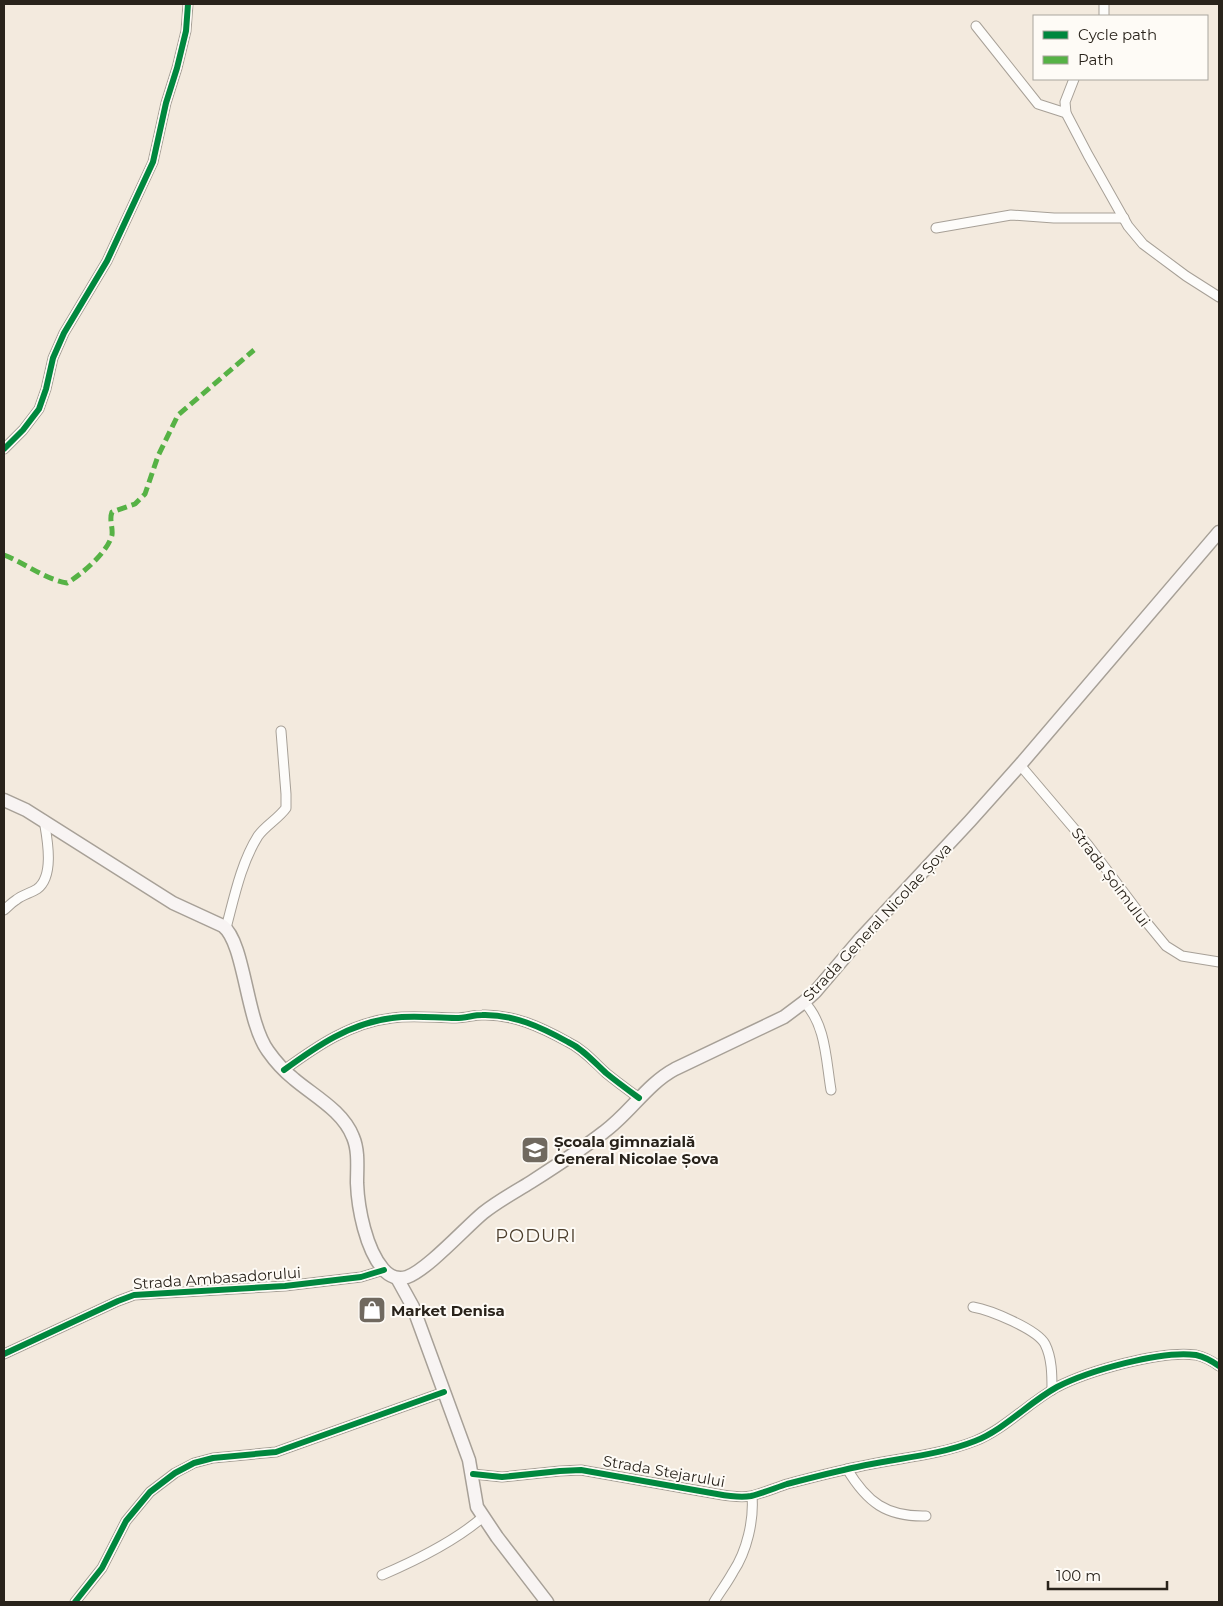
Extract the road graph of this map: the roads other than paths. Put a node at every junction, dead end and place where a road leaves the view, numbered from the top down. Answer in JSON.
{"nodes":[{"id":1,"x":188,"y":4,"type":"edge"},
{"id":2,"x":976,"y":26,"type":"dead end"},
{"id":3,"x":1074,"y":80,"type":"edge"},
{"id":4,"x":1066,"y":113,"type":"junction"},
{"id":5,"x":1124,"y":218,"type":"junction"},
{"id":6,"x":936,"y":228,"type":"dead end"},
{"id":7,"x":1219,"y":297,"type":"edge"},
{"id":8,"x":4,"y":449,"type":"edge"},
{"id":9,"x":1219,"y":532,"type":"edge"},
{"id":10,"x":281,"y":731,"type":"dead end"},
{"id":11,"x":1020,"y":765,"type":"junction"},
{"id":12,"x":4,"y":800,"type":"edge"},
{"id":13,"x":44,"y":820,"type":"junction"},
{"id":14,"x":4,"y":910,"type":"edge"},
{"id":15,"x":226,"y":928,"type":"junction"},
{"id":16,"x":1219,"y":962,"type":"edge"},
{"id":17,"x":804,"y":1002,"type":"junction"},
{"id":18,"x":284,"y":1070,"type":"junction"},
{"id":19,"x":831,"y":1090,"type":"dead end"},
{"id":20,"x":639,"y":1098,"type":"junction"},
{"id":21,"x":384,"y":1270,"type":"junction"},
{"id":22,"x":397,"y":1278,"type":"junction"},
{"id":23,"x":973,"y":1307,"type":"dead end"},
{"id":24,"x":4,"y":1354,"type":"edge"},
{"id":25,"x":1219,"y":1366,"type":"edge"},
{"id":26,"x":1052,"y":1390,"type":"junction"},
{"id":27,"x":444,"y":1392,"type":"junction"},
{"id":28,"x":847,"y":1469,"type":"junction"},
{"id":29,"x":472,"y":1474,"type":"junction"},
{"id":30,"x":752,"y":1496,"type":"junction"},
{"id":31,"x":926,"y":1516,"type":"dead end"},
{"id":32,"x":483,"y":1517,"type":"junction"},
{"id":33,"x":382,"y":1575,"type":"dead end"},
{"id":34,"x":75,"y":1602,"type":"edge"},
{"id":35,"x":547,"y":1602,"type":"edge"},
{"id":36,"x":714,"y":1602,"type":"edge"}],
"edges":[{"from":1,"to":8,"type":"street"},
{"from":2,"to":4,"type":"street"},
{"from":3,"to":4,"type":"street"},
{"from":4,"to":5,"type":"street"},
{"from":5,"to":6,"type":"street"},
{"from":5,"to":7,"type":"street"},
{"from":9,"to":11,"type":"main road","name":"Strada General Nicolae Șova"},
{"from":10,"to":15,"type":"street"},
{"from":11,"to":16,"type":"street","name":"Strada Șoimului"},
{"from":11,"to":17,"type":"main road","name":"Strada General Nicolae Șova"},
{"from":12,"to":13,"type":"main road"},
{"from":13,"to":14,"type":"street"},
{"from":13,"to":15,"type":"main road"},
{"from":15,"to":18,"type":"main road"},
{"from":17,"to":19,"type":"street"},
{"from":17,"to":20,"type":"main road","name":"Strada General Nicolae Șova"},
{"from":18,"to":20,"type":"street"},
{"from":18,"to":21,"type":"main road"},
{"from":20,"to":22,"type":"main road","name":"Strada General Nicolae Șova"},
{"from":21,"to":22,"type":"main road"},
{"from":21,"to":24,"type":"street","name":"Strada Ambasadorului"},
{"from":22,"to":27,"type":"main road"},
{"from":23,"to":26,"type":"street"},
{"from":25,"to":26,"type":"street","name":"Strada Stejarului"},
{"from":26,"to":28,"type":"street","name":"Strada Stejarului"},
{"from":27,"to":29,"type":"main road"},
{"from":27,"to":34,"type":"street"},
{"from":28,"to":30,"type":"street","name":"Strada Stejarului"},
{"from":28,"to":31,"type":"street"},
{"from":29,"to":30,"type":"street","name":"Strada Stejarului"},
{"from":29,"to":32,"type":"main road"},
{"from":30,"to":36,"type":"street"},
{"from":32,"to":33,"type":"street"},
{"from":32,"to":35,"type":"main road"}]}
